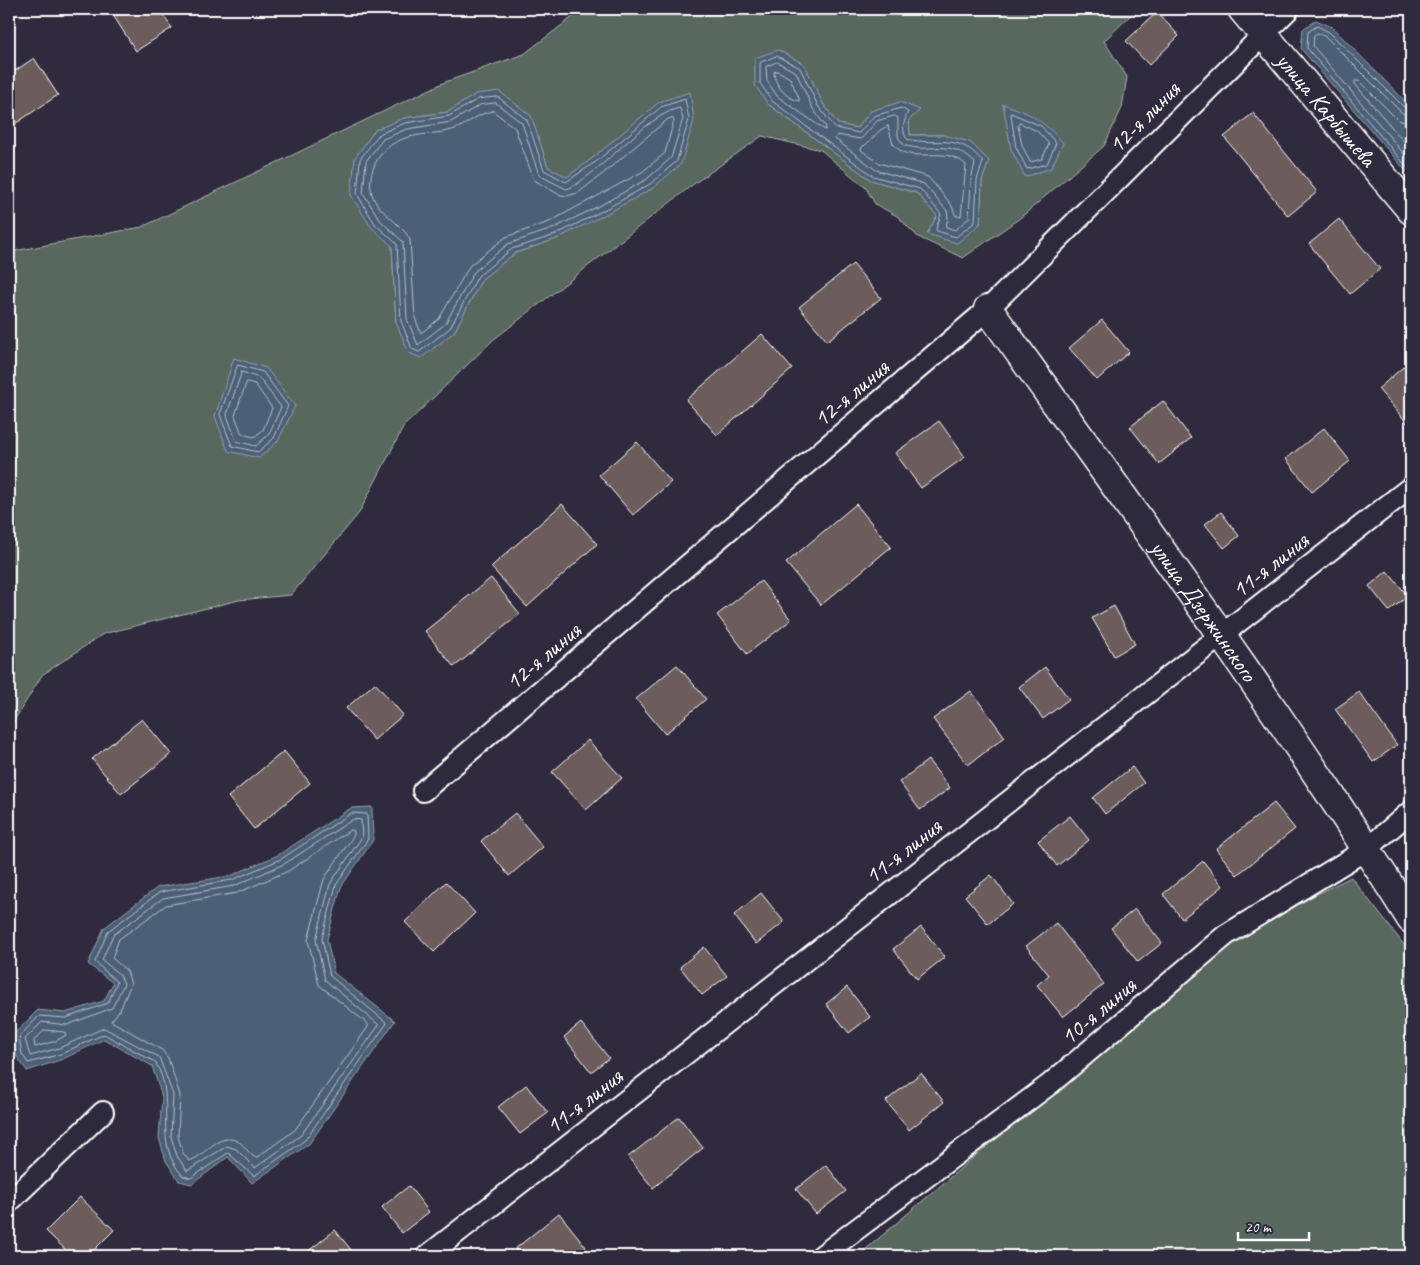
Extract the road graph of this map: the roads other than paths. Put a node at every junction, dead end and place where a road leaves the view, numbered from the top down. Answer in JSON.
{"nodes":[{"id":1,"x":1242,"y":9,"type":"edge"},
{"id":2,"x":1289,"y":9,"type":"edge"},
{"id":3,"x":1262,"y":33,"type":"junction"},
{"id":4,"x":1411,"y":210,"type":"edge"},
{"id":5,"x":988,"y":309,"type":"junction"},
{"id":6,"x":1411,"y":487,"type":"edge"},
{"id":7,"x":1220,"y":635,"type":"junction"},
{"id":8,"x":423,"y":791,"type":"dead end"},
{"id":9,"x":1411,"y":811,"type":"edge"},
{"id":10,"x":1367,"y":848,"type":"junction"},
{"id":11,"x":1411,"y":919,"type":"edge"},
{"id":12,"x":103,"y":1112,"type":"dead end"},
{"id":13,"x":9,"y":1202,"type":"edge"},
{"id":14,"x":427,"y":1256,"type":"edge"},
{"id":15,"x":821,"y":1256,"type":"edge"}],
"edges":[{"from":1,"to":3,"type":"street","name":"улица Карбышева"},
{"from":2,"to":3,"type":"street","name":"12-я линия"},
{"from":3,"to":4,"type":"street","name":"улица Карбышева"},
{"from":3,"to":5,"type":"street","name":"12-я линия"},
{"from":5,"to":7,"type":"street","name":"улица Дзержинского"},
{"from":5,"to":8,"type":"street","name":"12-я линия"},
{"from":6,"to":7,"type":"street","name":"11-я линия"},
{"from":7,"to":10,"type":"street","name":"улица Дзержинского"},
{"from":7,"to":14,"type":"street","name":"11-я линия"},
{"from":9,"to":10,"type":"street","name":"10-я линия"},
{"from":10,"to":11,"type":"street","name":"улица Дзержинского"},
{"from":10,"to":15,"type":"street","name":"10-я линия"},
{"from":12,"to":13,"type":"street"}]}
